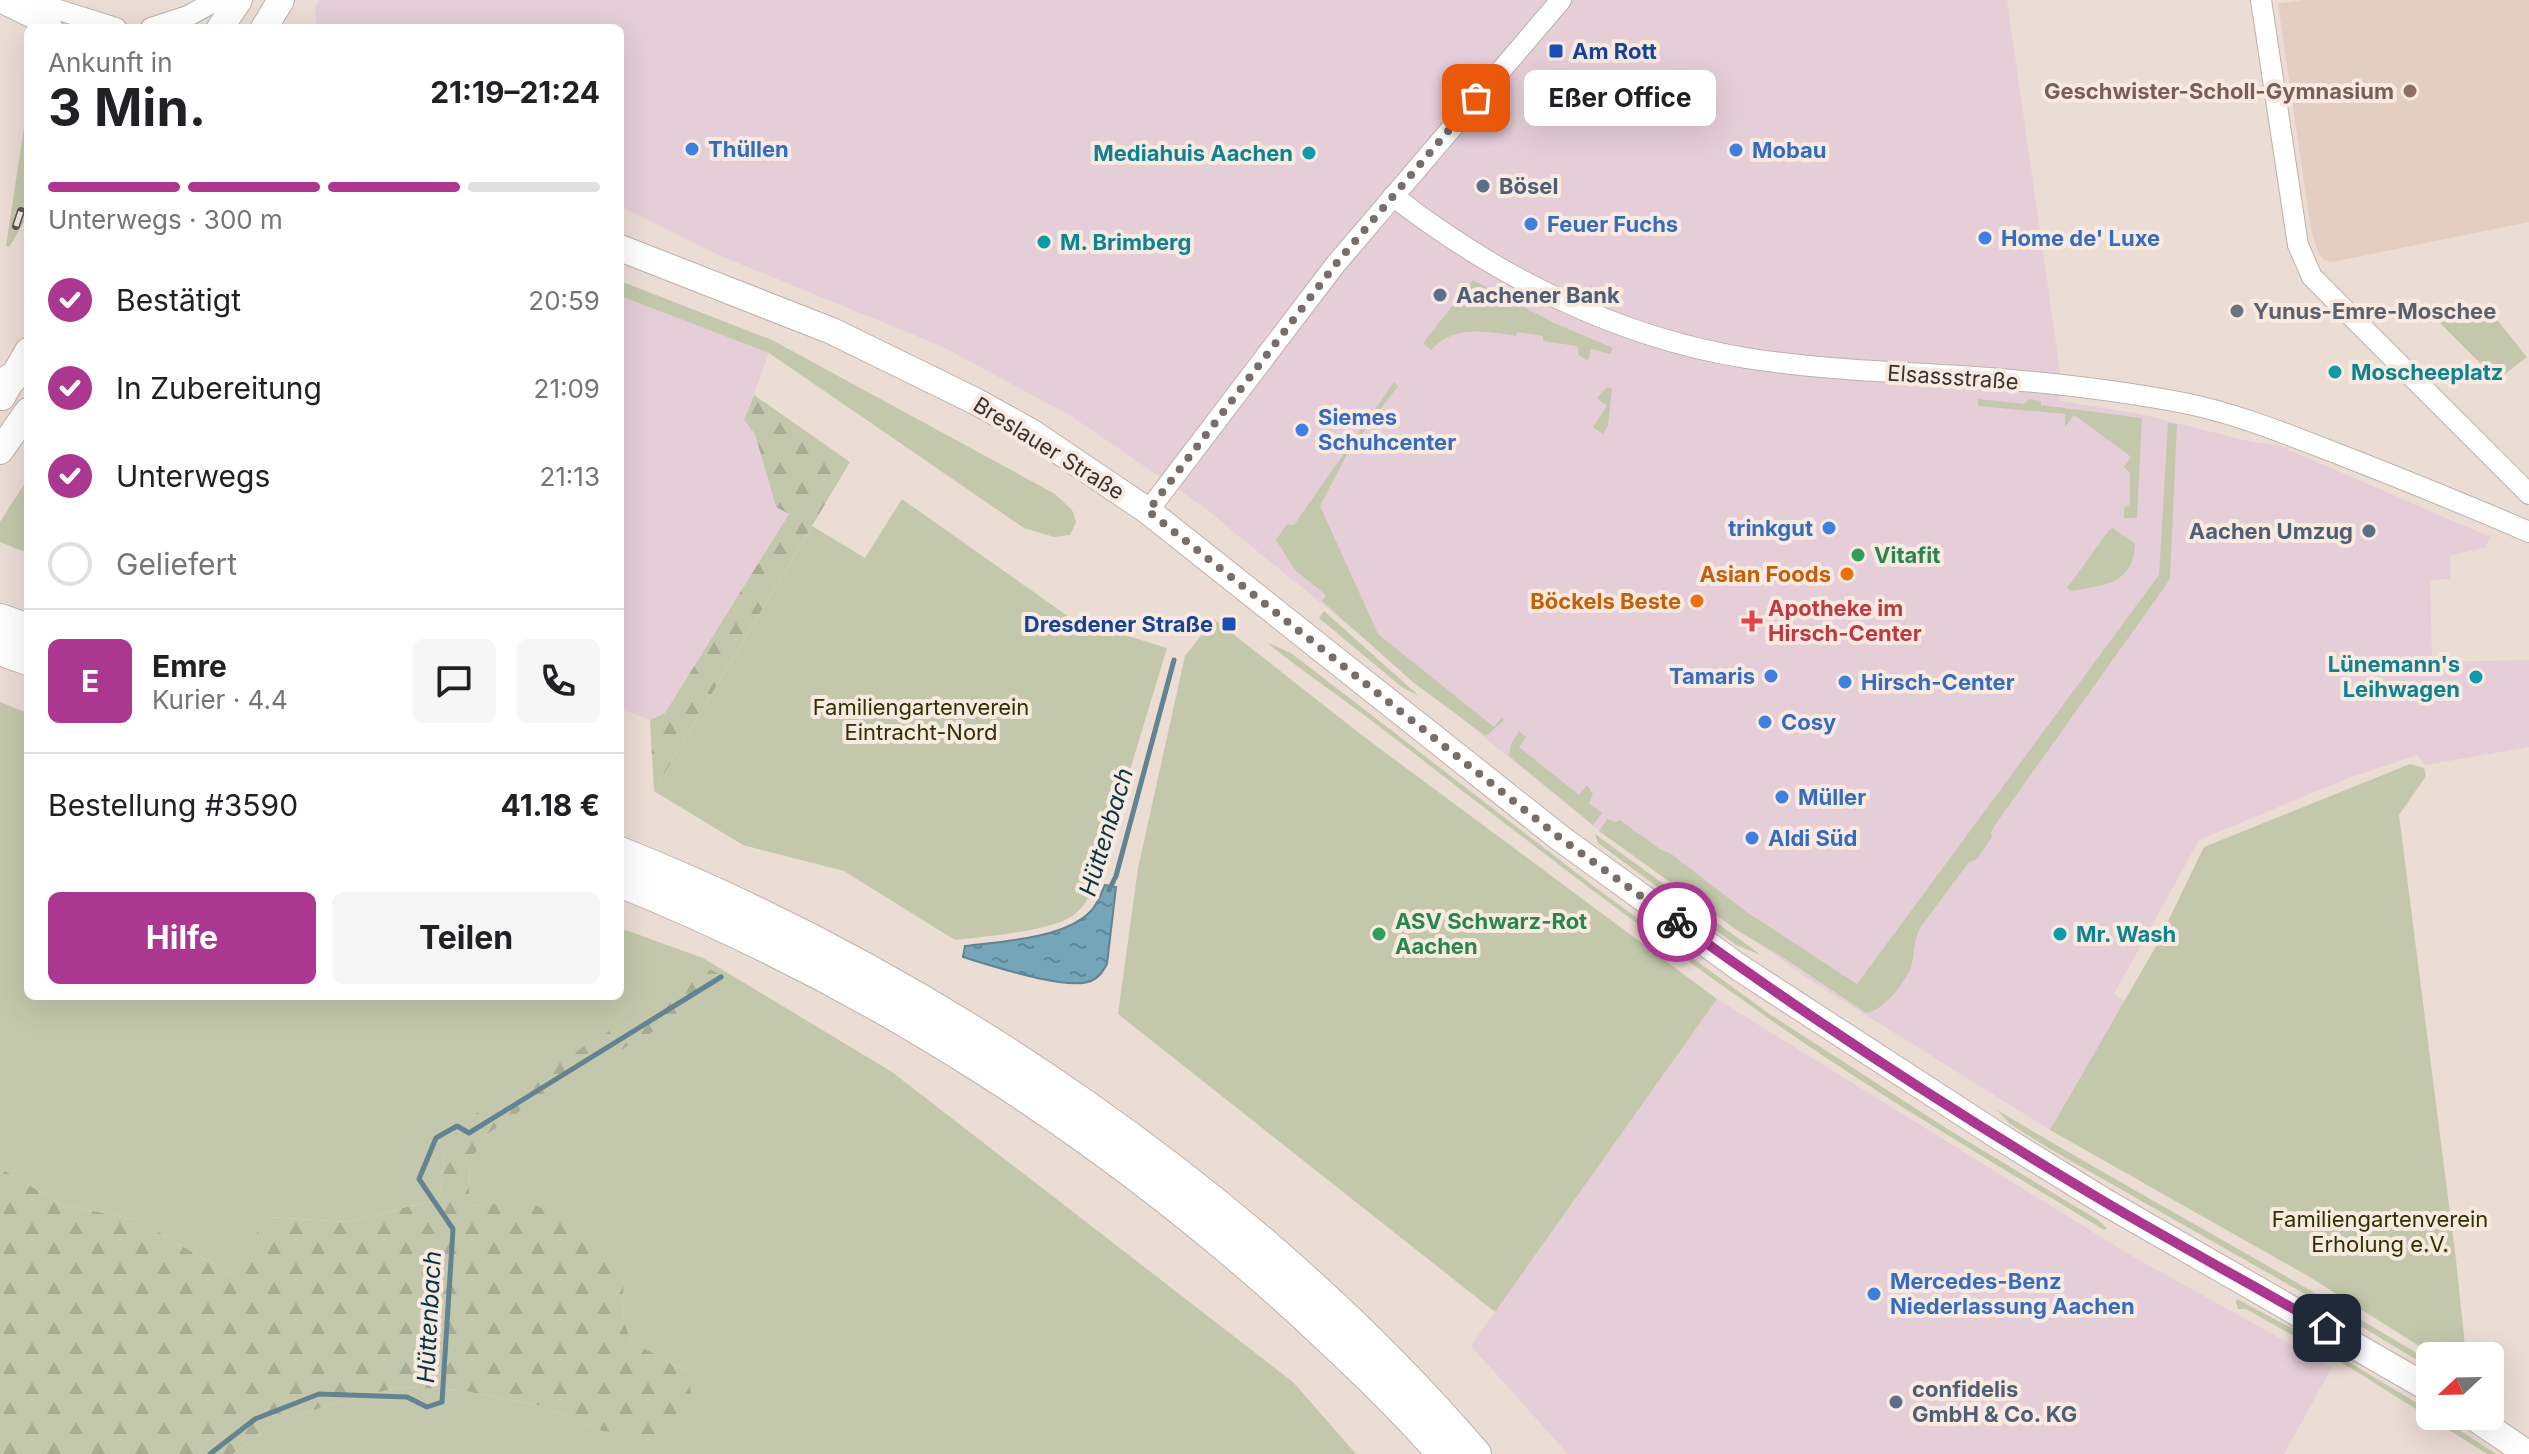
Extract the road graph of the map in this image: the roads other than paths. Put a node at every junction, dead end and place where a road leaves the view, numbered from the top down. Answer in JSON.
{"nodes":[{"id":1,"x":27,"y":0,"type":"edge"},
{"id":2,"x":217,"y":0,"type":"edge"},
{"id":3,"x":239,"y":0,"type":"edge"},
{"id":4,"x":281,"y":0,"type":"edge"},
{"id":5,"x":1561,"y":0,"type":"edge"},
{"id":6,"x":2261,"y":0,"type":"edge"},
{"id":7,"x":0,"y":2,"type":"edge"},
{"id":8,"x":45,"y":24,"type":"edge"},
{"id":9,"x":103,"y":24,"type":"edge"},
{"id":10,"x":163,"y":24,"type":"edge"},
{"id":11,"x":223,"y":24,"type":"edge"},
{"id":12,"x":266,"y":24,"type":"edge"},
{"id":13,"x":1393,"y":196,"type":"junction"},
{"id":14,"x":624,"y":250,"type":"edge"},
{"id":15,"x":24,"y":357,"type":"edge"},
{"id":16,"x":4,"y":388,"type":"edge"},
{"id":17,"x":24,"y":417,"type":"edge"},
{"id":18,"x":0,"y":451,"type":"edge"},
{"id":19,"x":2529,"y":494,"type":"edge"},
{"id":20,"x":1148,"y":511,"type":"junction"},
{"id":21,"x":2529,"y":532,"type":"edge"},
{"id":22,"x":0,"y":619,"type":"edge"},
{"id":23,"x":24,"y":628,"type":"edge"},
{"id":24,"x":0,"y":650,"type":"edge"},
{"id":25,"x":24,"y":659,"type":"edge"},
{"id":26,"x":624,"y":854,"type":"edge"},
{"id":27,"x":624,"y":884,"type":"edge"},
{"id":28,"x":2416,"y":1381,"type":"edge"},
{"id":29,"x":2493,"y":1430,"type":"edge"},
{"id":30,"x":1442,"y":1454,"type":"edge"},
{"id":31,"x":1476,"y":1454,"type":"edge"},
{"id":32,"x":2528,"y":1454,"type":"edge"}],
"edges":[{"from":1,"to":9,"type":"street"},
{"from":2,"to":10,"type":"street"},
{"from":3,"to":11,"type":"main road"},
{"from":4,"to":12,"type":"main road"},
{"from":5,"to":13,"type":"street"},
{"from":6,"to":19,"type":"street"},
{"from":7,"to":8,"type":"street"},
{"from":13,"to":20,"type":"street"},
{"from":13,"to":21,"type":"street","name":"Elsassstraße"},
{"from":14,"to":20,"type":"main road","name":"Breslauer Straße"},
{"from":15,"to":16,"type":"main road"},
{"from":17,"to":18,"type":"main road"},
{"from":20,"to":28,"type":"main road","name":"Breslauer Straße"},
{"from":22,"to":23,"type":"highway"},
{"from":24,"to":25,"type":"highway"},
{"from":26,"to":31,"type":"highway"},
{"from":27,"to":30,"type":"highway"},
{"from":29,"to":32,"type":"main road"}]}
